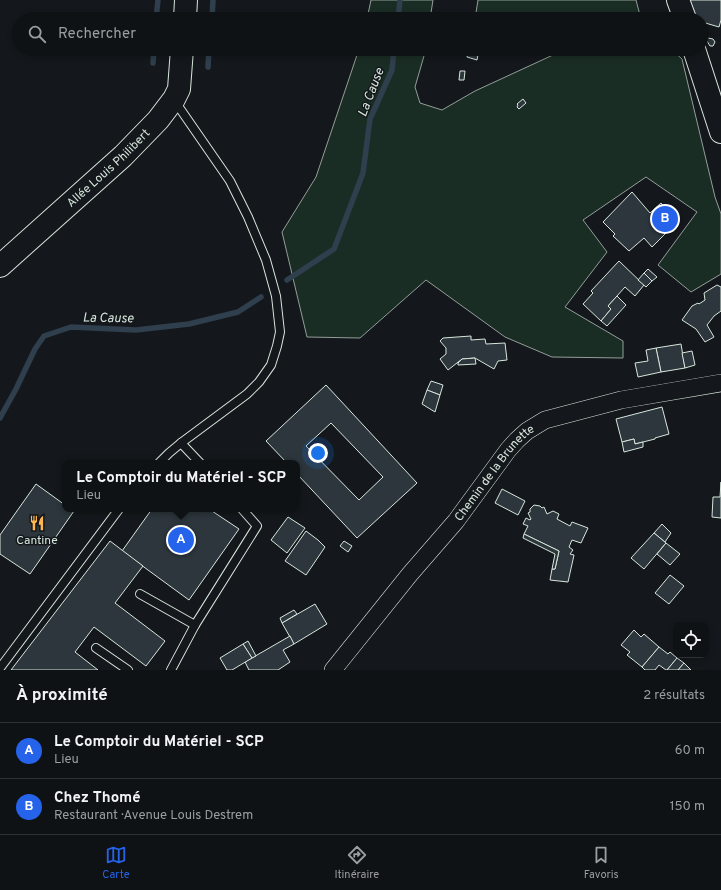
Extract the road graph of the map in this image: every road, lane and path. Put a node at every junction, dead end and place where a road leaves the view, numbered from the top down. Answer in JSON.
{"nodes":[{"id":1,"x":186,"y":0,"type":"edge"},
{"id":2,"x":678,"y":0,"type":"edge"},
{"id":3,"x":185,"y":12,"type":"edge"},
{"id":4,"x":682,"y":12,"type":"edge"},
{"id":5,"x":181,"y":56,"type":"edge"},
{"id":6,"x":696,"y":56,"type":"edge"},
{"id":7,"x":174,"y":99,"type":"junction"},
{"id":8,"x":721,"y":132,"type":"edge"},
{"id":9,"x":0,"y":266,"type":"edge"},
{"id":10,"x":721,"y":383,"type":"edge"},
{"id":11,"x":181,"y":443,"type":"junction"},
{"id":12,"x":162,"y":460,"type":"edge"},
{"id":13,"x":197,"y":460,"type":"edge"},
{"id":14,"x":117,"y":512,"type":"edge"},
{"id":15,"x":245,"y":512,"type":"edge"},
{"id":16,"x":140,"y":594,"type":"dead end"},
{"id":17,"x":195,"y":625,"type":"junction"},
{"id":18,"x":96,"y":648,"type":"dead end"},
{"id":19,"x":0,"y":668,"type":"edge"},
{"id":20,"x":128,"y":670,"type":"edge"},
{"id":21,"x":171,"y":670,"type":"edge"},
{"id":22,"x":333,"y":670,"type":"edge"}],
"edges":[{"from":1,"to":3,"type":"street"},
{"from":2,"to":4,"type":"street"},
{"from":5,"to":7,"type":"street","name":"Allée Louis Philibert"},
{"from":6,"to":8,"type":"street"},
{"from":7,"to":9,"type":"street","name":"Allée Louis Philibert"},
{"from":7,"to":11,"type":"lane"},
{"from":10,"to":22,"type":"street","name":"Chemin de la Brunette"},
{"from":11,"to":12,"type":"lane"},
{"from":11,"to":13,"type":"lane"},
{"from":14,"to":19,"type":"lane"},
{"from":15,"to":17,"type":"lane"},
{"from":16,"to":17,"type":"lane"},
{"from":17,"to":21,"type":"lane"},
{"from":18,"to":20,"type":"lane"}]}
